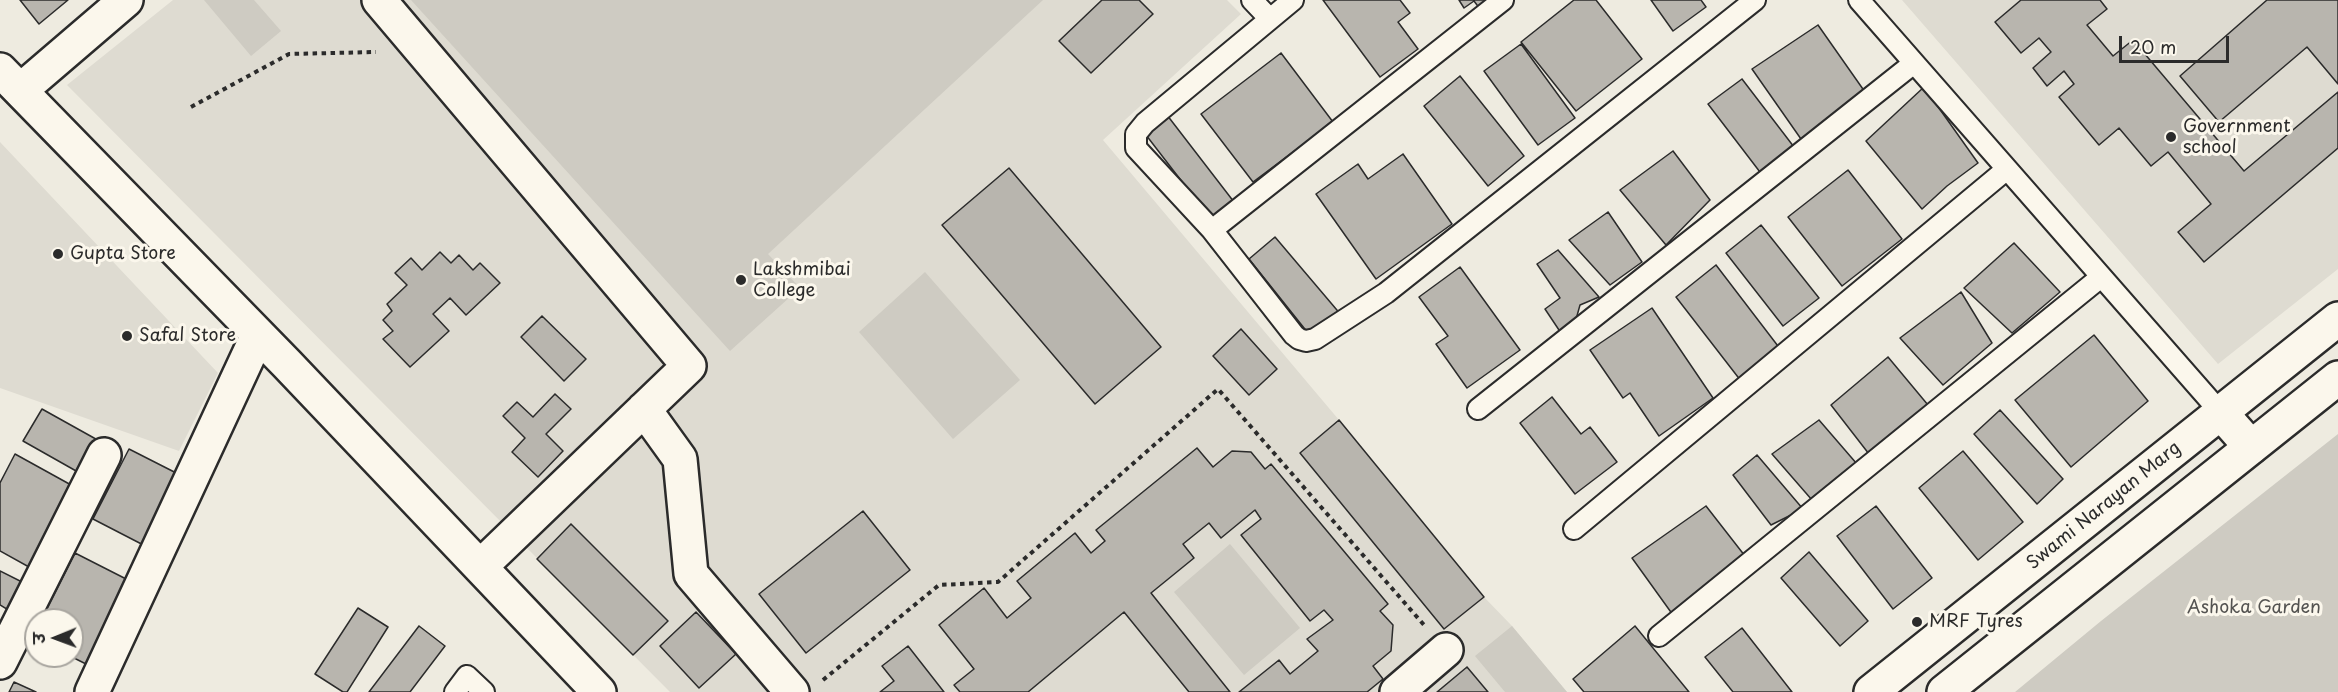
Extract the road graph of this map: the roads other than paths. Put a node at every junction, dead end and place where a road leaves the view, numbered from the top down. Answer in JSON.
{"nodes":[{"id":1,"x":126,"y":0,"type":"edge"},
{"id":2,"x":379,"y":0,"type":"edge"},
{"id":3,"x":1252,"y":0,"type":"edge"},
{"id":4,"x":1293,"y":0,"type":"edge"},
{"id":5,"x":1503,"y":0,"type":"edge"},
{"id":6,"x":1755,"y":0,"type":"edge"},
{"id":7,"x":1859,"y":0,"type":"edge"},
{"id":8,"x":1270,"y":20,"type":"junction"},
{"id":9,"x":1914,"y":63,"type":"junction"},
{"id":10,"x":10,"y":80,"type":"edge"},
{"id":11,"x":2007,"y":169,"type":"junction"},
{"id":12,"x":1212,"y":230,"type":"junction"},
{"id":13,"x":2101,"y":277,"type":"junction"},
{"id":14,"x":2338,"y":319,"type":"edge"},
{"id":15,"x":258,"y":334,"type":"junction"},
{"id":16,"x":2338,"y":378,"type":"edge"},
{"id":17,"x":644,"y":409,"type":"junction"},
{"id":18,"x":1478,"y":409,"type":"dead end"},
{"id":19,"x":2221,"y":413,"type":"junction"},
{"id":20,"x":2251,"y":447,"type":"junction"},
{"id":21,"x":104,"y":455,"type":"dead end"},
{"id":22,"x":1574,"y":529,"type":"dead end"},
{"id":23,"x":481,"y":566,"type":"junction"},
{"id":24,"x":1659,"y":636,"type":"dead end"},
{"id":25,"x":1446,"y":650,"type":"road end"},
{"id":26,"x":0,"y":662,"type":"edge"},
{"id":27,"x":805,"y":688,"type":"edge"},
{"id":28,"x":92,"y":692,"type":"edge"},
{"id":29,"x":455,"y":692,"type":"edge"},
{"id":30,"x":484,"y":692,"type":"edge"},
{"id":31,"x":599,"y":692,"type":"edge"},
{"id":32,"x":1397,"y":692,"type":"edge"},
{"id":33,"x":1871,"y":692,"type":"edge"},
{"id":34,"x":1944,"y":692,"type":"edge"}],
"edges":[{"from":1,"to":10,"type":"street"},
{"from":2,"to":17,"type":"street"},
{"from":3,"to":8,"type":"lane"},
{"from":4,"to":8,"type":"lane"},
{"from":5,"to":12,"type":"lane"},
{"from":6,"to":12,"type":"lane"},
{"from":7,"to":9,"type":"lane"},
{"from":8,"to":12,"type":"lane"},
{"from":9,"to":11,"type":"lane"},
{"from":9,"to":18,"type":"lane"},
{"from":10,"to":15,"type":"street"},
{"from":11,"to":13,"type":"lane"},
{"from":11,"to":22,"type":"lane"},
{"from":13,"to":19,"type":"lane"},
{"from":13,"to":24,"type":"lane"},
{"from":14,"to":19,"type":"street","name":"Swami Narayan Marg"},
{"from":15,"to":23,"type":"street"},
{"from":15,"to":28,"type":"street"},
{"from":16,"to":20,"type":"street"},
{"from":17,"to":23,"type":"street"},
{"from":17,"to":27,"type":"street"},
{"from":19,"to":20,"type":"street"},
{"from":19,"to":33,"type":"street","name":"Swami Narayan Marg"},
{"from":20,"to":34,"type":"street"},
{"from":21,"to":26,"type":"street"},
{"from":23,"to":31,"type":"street"},
{"from":25,"to":32,"type":"street"},
{"from":29,"to":30,"type":"lane"}]}
